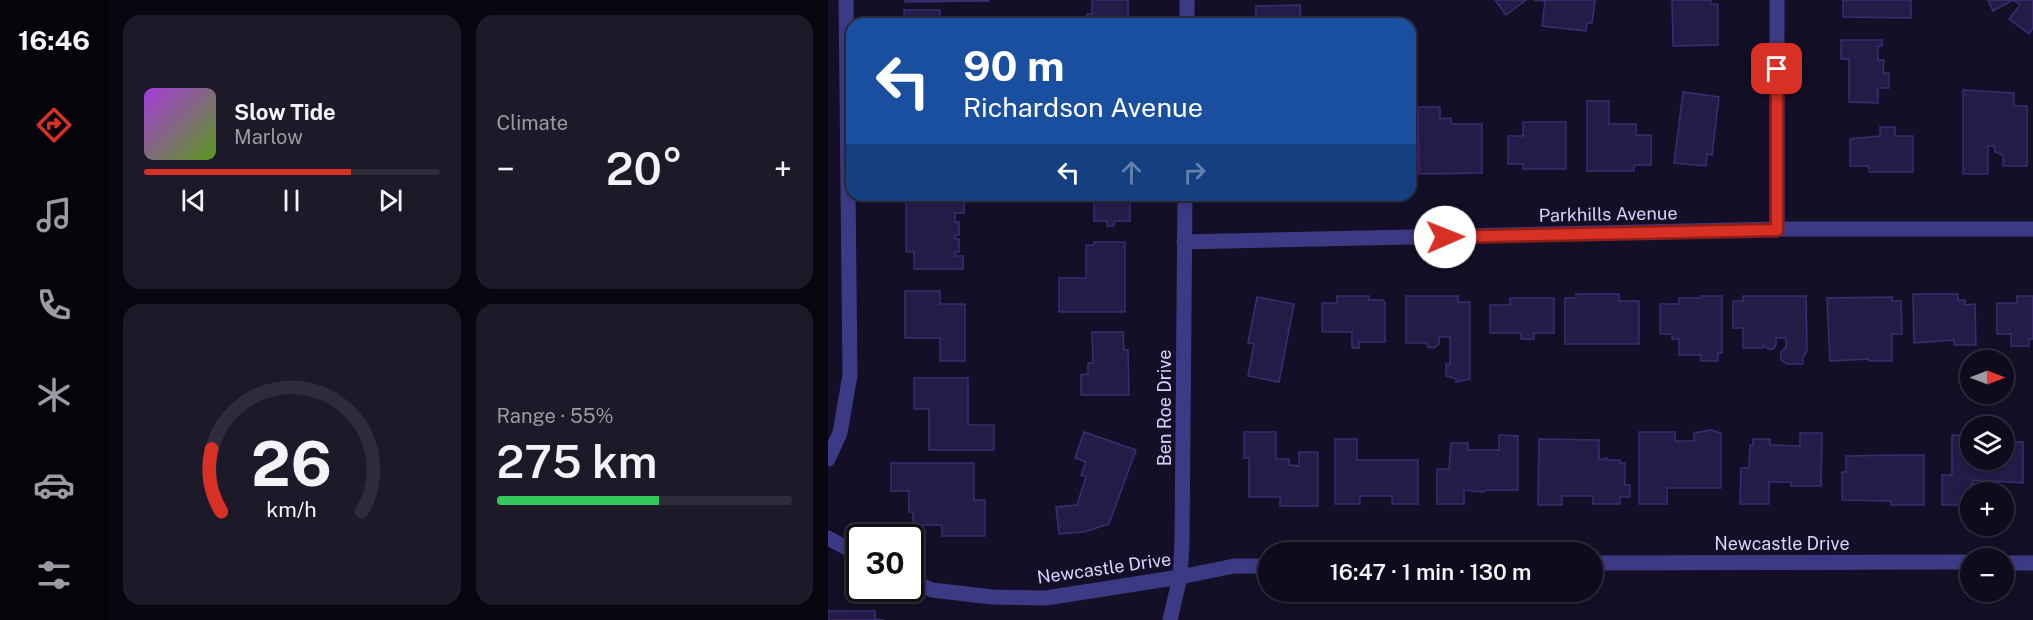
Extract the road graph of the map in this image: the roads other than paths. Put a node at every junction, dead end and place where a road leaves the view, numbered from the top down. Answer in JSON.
{"nodes":[{"id":1,"x":846,"y":0,"type":"edge"},
{"id":2,"x":1187,"y":0,"type":"edge"},
{"id":3,"x":1777,"y":0,"type":"edge"},
{"id":4,"x":846,"y":18,"type":"edge"},
{"id":5,"x":1187,"y":18,"type":"edge"},
{"id":6,"x":848,"y":201,"type":"edge"},
{"id":7,"x":1185,"y":201,"type":"edge"},
{"id":8,"x":2033,"y":229,"type":"edge"},
{"id":9,"x":1777,"y":230,"type":"junction"},
{"id":10,"x":1184,"y":243,"type":"junction"},
{"id":11,"x":828,"y":459,"type":"edge"},
{"id":12,"x":828,"y":538,"type":"edge"},
{"id":13,"x":846,"y":548,"type":"edge"},
{"id":14,"x":1960,"y":562,"type":"edge"},
{"id":15,"x":2014,"y":562,"type":"edge"},
{"id":16,"x":2033,"y":562,"type":"edge"},
{"id":17,"x":1603,"y":563,"type":"edge"},
{"id":18,"x":1258,"y":566,"type":"edge"},
{"id":19,"x":1180,"y":577,"type":"junction"},
{"id":20,"x":924,"y":586,"type":"edge"},
{"id":21,"x":1170,"y":620,"type":"edge"}],
"edges":[{"from":1,"to":4,"type":"street"},
{"from":2,"to":5,"type":"street"},
{"from":3,"to":9,"type":"street"},
{"from":6,"to":11,"type":"street"},
{"from":7,"to":10,"type":"street","name":"Ben Roe Drive"},
{"from":8,"to":9,"type":"street","name":"Parkhills Avenue"},
{"from":9,"to":10,"type":"street","name":"Parkhills Avenue"},
{"from":10,"to":19,"type":"street","name":"Ben Roe Drive"},
{"from":12,"to":13,"type":"street"},
{"from":14,"to":17,"type":"street","name":"Newcastle Drive"},
{"from":15,"to":16,"type":"street"},
{"from":18,"to":19,"type":"street","name":"Newcastle Drive"},
{"from":19,"to":20,"type":"street","name":"Newcastle Drive"},
{"from":19,"to":21,"type":"street","name":"Ben Roe Drive"}]}
